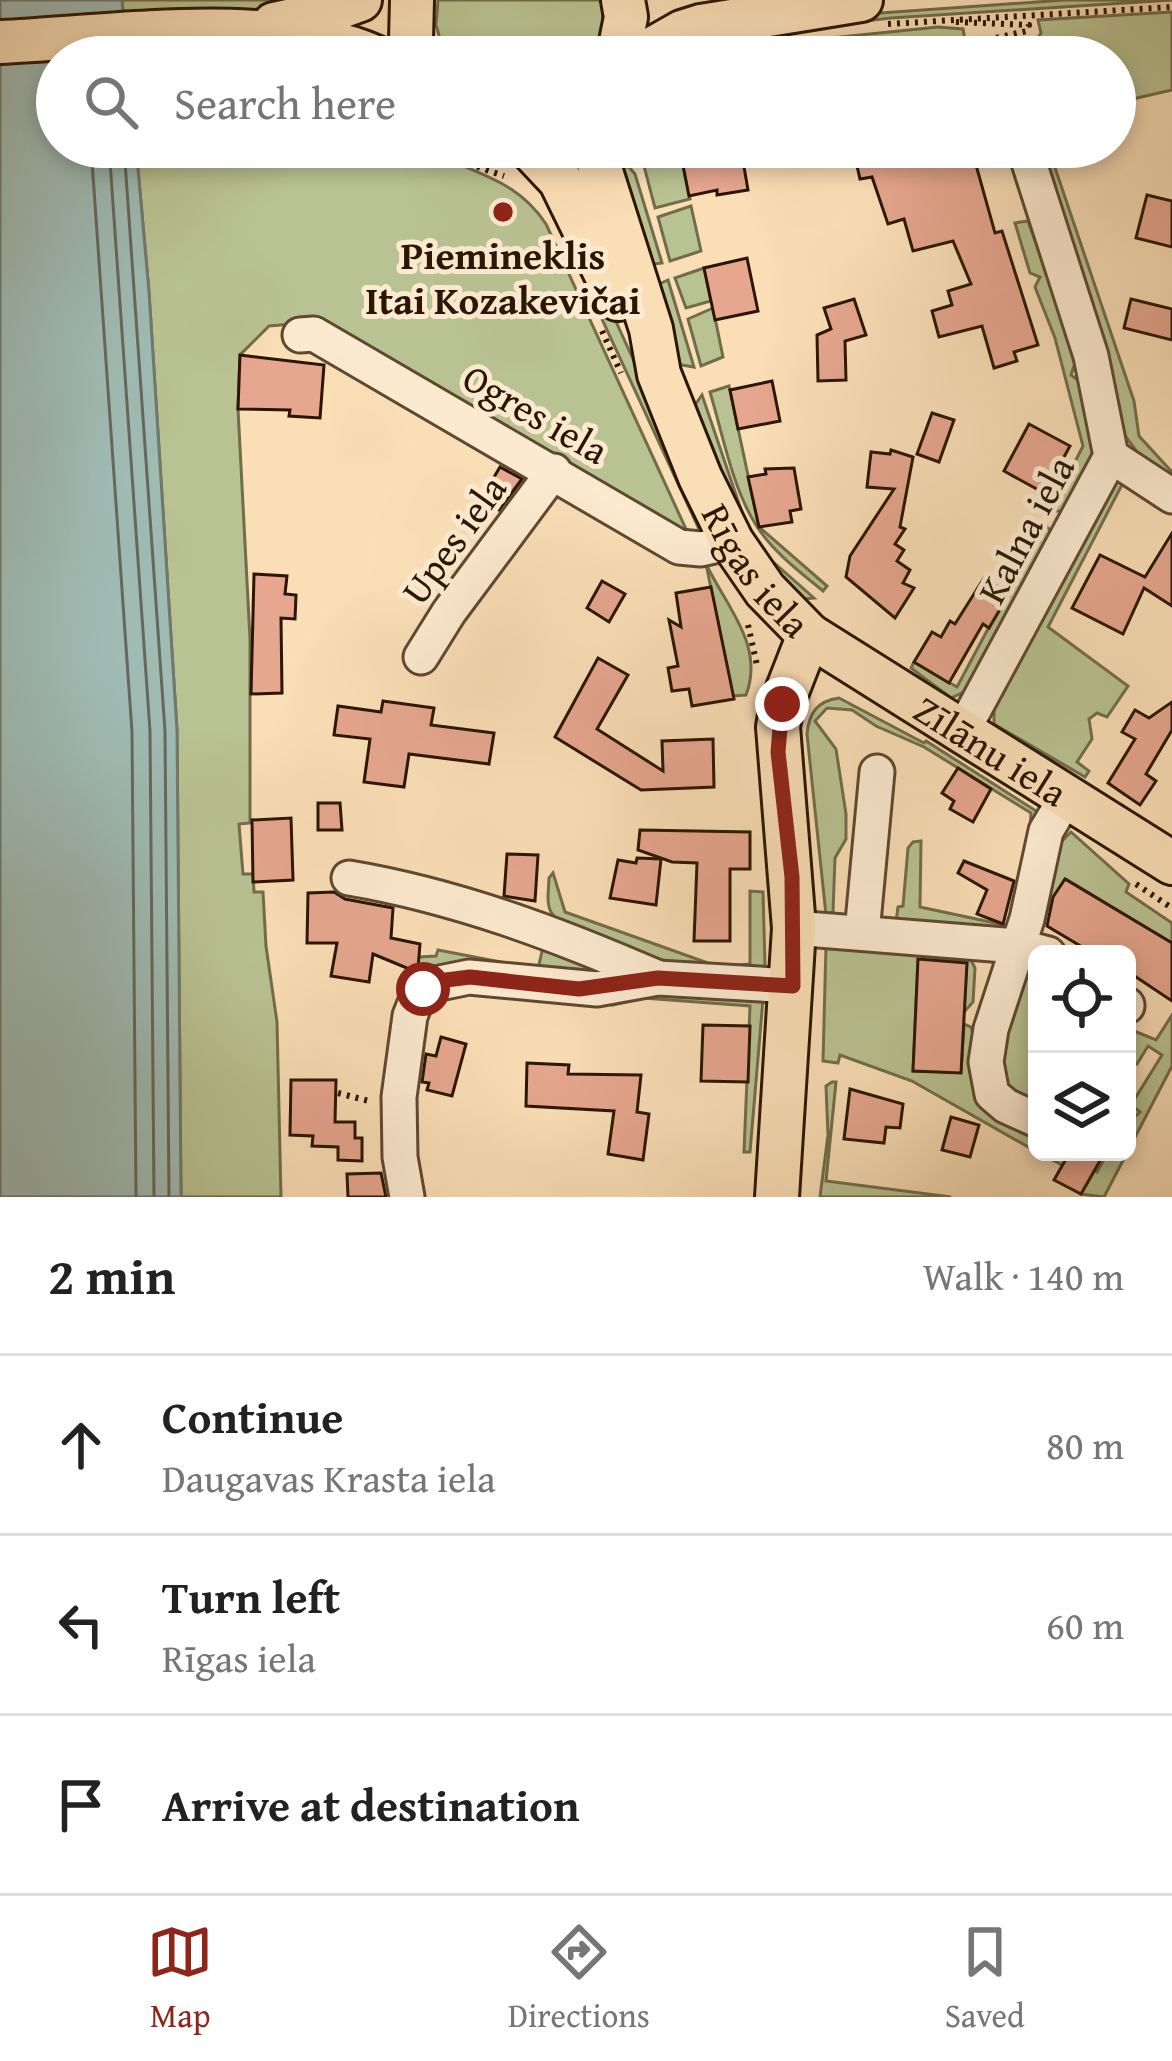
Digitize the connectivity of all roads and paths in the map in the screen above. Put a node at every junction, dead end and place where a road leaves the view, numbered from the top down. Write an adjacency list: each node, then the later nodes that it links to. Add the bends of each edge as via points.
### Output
1 (360, 0): 7 (main road)
2 (412, 0): 10 (main road)
3 (623, 0): 11 (main road)
4 (1172, 7): 6 (path)
5 (871, 13): 6 (path); 12 (main road, via 700,26)
6 (946, 20): 13 (path, via 1029,25)
7 (262, 29): 8 (main road); 9 (main road)
8 (121, 36)
9 (300, 36)
10 (411, 36)
11 (622, 36)
12 (675, 36)
13 (1002, 36)
14 (36, 40): 15 (main road)
15 (0, 42)
16 (549, 168): 20 (main road, Rīgas iela)
17 (600, 168): 20 (main road, Rīgas iela)
18 (1031, 168): 21 (street, Kalna iela, via 1091,356)
19 (300, 335): 22 (street, Ogres iela, via 314,334)
20 (659, 374): 24 (main road, Rīgas iela)
21 (1111, 456): 23 (street); 27 (street, Kalna iela)
22 (554, 471): 24 (street, Ogres iela, via 679,547); 26 (street, Upes iela)
23 (1172, 496)
24 (732, 542): 25 (main road, Rīgas iela)
25 (809, 635): 27 (main road, Zīlānu iela); 32 (main road, Rīgas iela, via 778,727)
26 (421, 657)
27 (962, 732): 29 (main road, Zīlānu iela)
28 (877, 772): 33 (street)
29 (1067, 796): 30 (main road, Zīlānu iela); 34 (street, via 1046,831)
30 (1172, 863)
31 (350, 878): 37 (street, via 540,929)
32 (794, 928): 33 (street); 38 (main road, Rīgas iela)
33 (862, 933): 35 (street)
34 (1034, 945)
35 (1028, 950)
36 (1028, 959): 39 (street, via 991,1029 986,1062 992,1094)
37 (658, 978): 38 (street); 40 (street, via 579,989 470,977 423,989 410,1016 399,1096)
38 (793, 986): 41 (main road, Rīgas iela)
39 (1028, 1116)
40 (407, 1197)
41 (778, 1197)

